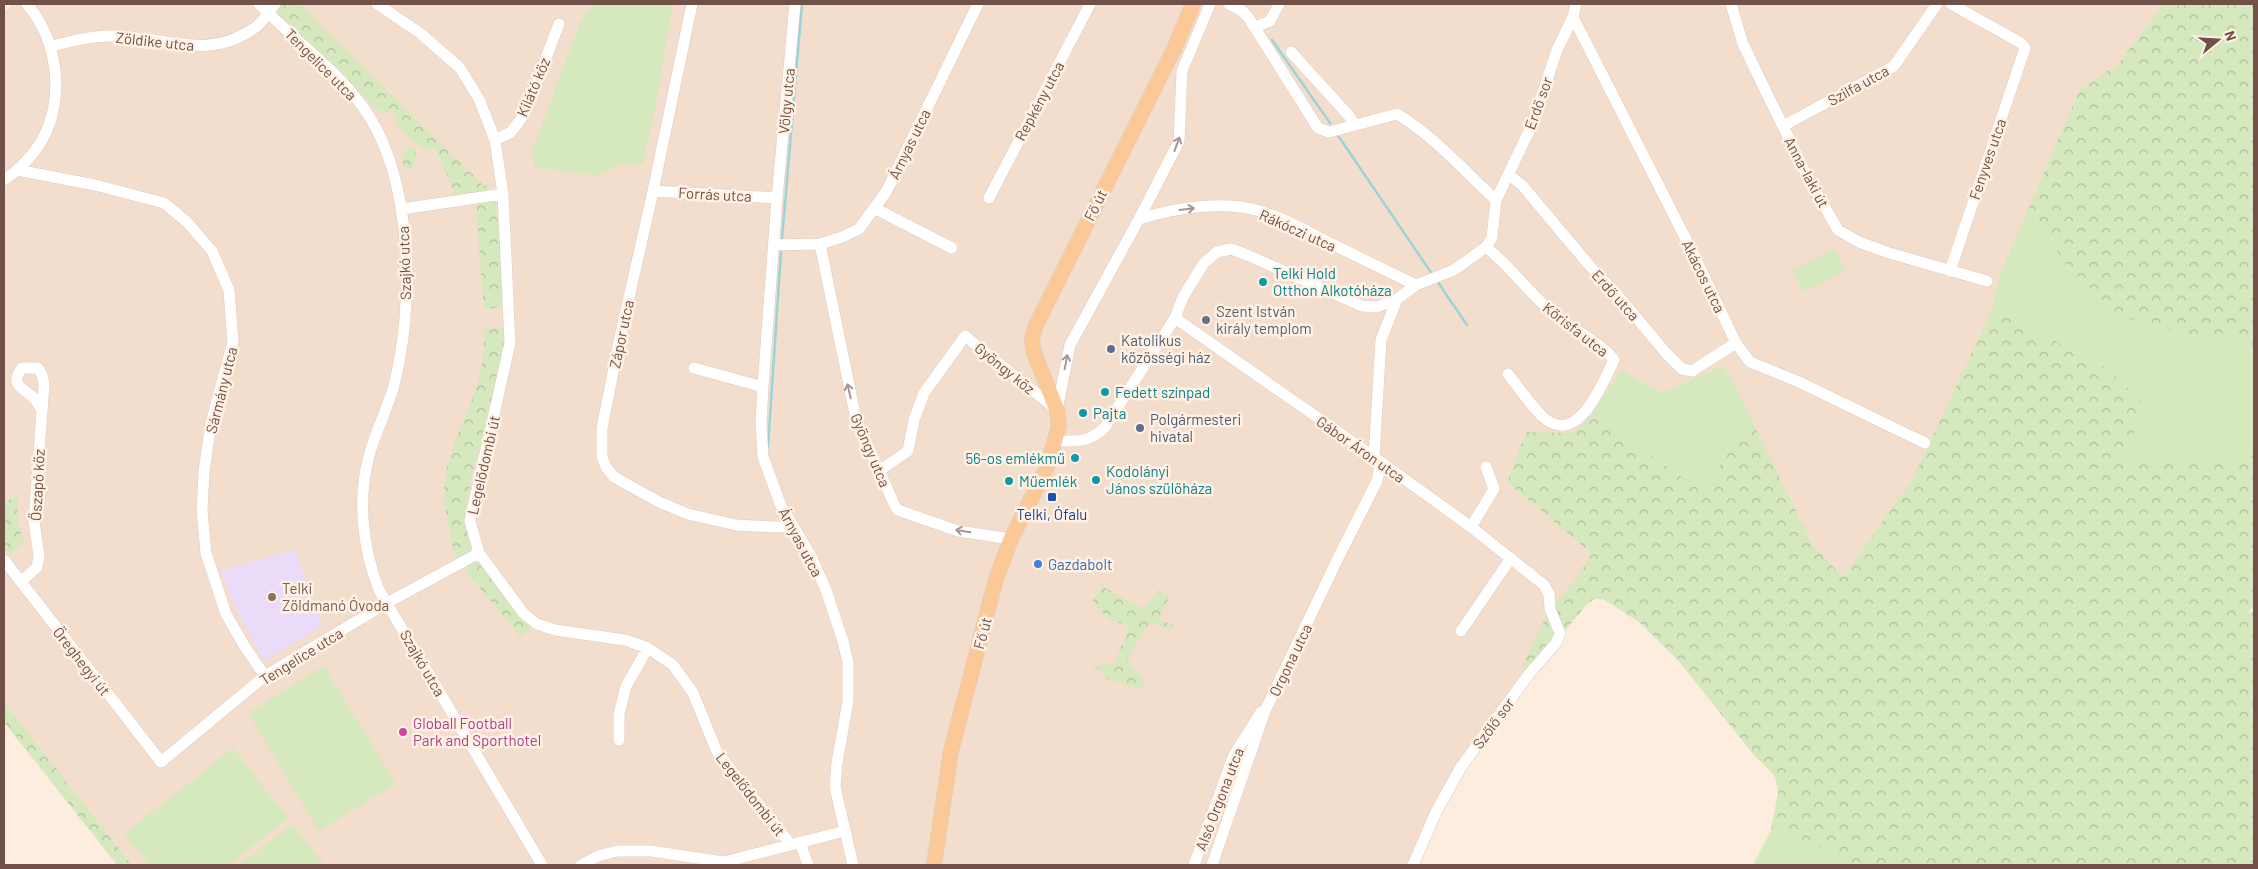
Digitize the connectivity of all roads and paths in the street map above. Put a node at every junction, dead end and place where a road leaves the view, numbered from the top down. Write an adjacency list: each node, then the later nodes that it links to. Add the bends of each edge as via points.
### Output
1 (27, 4): 20 (street)
2 (259, 4): 16 (street)
3 (377, 4): 24 (street, Legelődombi út, via 420,32 460,68 479,99)
4 (692, 4): 28 (street, Zápor utca)
5 (795, 4): 30 (street, Völgy utca)
6 (978, 4): 33 (street, Árnyas utca, via 886,192)
7 (1090, 4): 31 (street, Repkény utca)
8 (1193, 4): 50 (main road, Fő út, via 1175,47 1035,327 1034,353)
9 (1210, 4): 35 (street, Fő út, one-way to 9, via 1179,141 1182,71)
10 (1229, 4): 19 (street, via 1241,10)
11 (1279, 4): 19 (street, via 1270,20)
12 (1576, 4): 17 (street, Erdő sor)
13 (1731, 4): 23 (street, Anna-laki út, via 1743,44)
14 (1937, 4): 23 (street, Szilfa utca, via 1894,66)
15 (1951, 4): 40 (street, Fenyves utca, via 2025,48)
16 (271, 8): 20 (street, Zöldike utca, via 256,27 223,44 189,47 115,36); 34 (street, Tengelice utca, via 363,107 376,128 389,162)
17 (1573, 17): 26 (street, Erdő sor, via 1557,50 1531,127); 45 (street, Akácos utca)
18 (560, 24): 24 (street, Kilátó köz, via 524,115 511,132)
19 (1255, 27): 22 (street, via 1318,128 1329,132)
20 (52, 46): 25 (street, via 56,81 50,120 39,145)
21 (1291, 52): 22 (street)
22 (1354, 124): 32 (street, via 1397,114 1408,120)
23 (1783, 126): 40 (street, Anna-laki út, via 1838,230 1859,242)
24 (495, 140): 29 (street, Legelődombi út)
25 (17, 170): 27 (street); 67 (street, Sármány utca, via 164,203 187,222 212,250 229,290 233,342 212,423 204,472 202,510 206,553 226,614)
26 (1510, 175): 32 (street, Erdő sor); 45 (street, Erdő utca, via 1682,369 1692,371)
27 (4, 180)
28 (653, 191): 30 (street, Forrás utca); 56 (street, Zápor utca, via 602,428 602,457 606,467 614,477 634,490 688,514 736,525)
29 (503, 194): 34 (street); 59 (street, Legelődombi út, via 510,343 470,521)
30 (776, 198): 37 (street, Árnyas utca)
31 (989, 198)
32 (1496, 200): 38 (street, via 1492,238)
33 (874, 208): 36 (street, Árnyas utca, via 858,228); 39 (street)
34 (402, 209): 64 (street, Szajkó utca, via 407,292 404,341 392,390 369,457 363,514 369,563 379,590)
35 (1139, 219): 42 (street, Rákóczi utca, one-way to 42, via 1187,208 1220,206 1251,209 1303,230); 50 (street, Fő út, one-way to 35, via 1070,345)
36 (820, 244): 37 (street, Árnyas utca); 55 (street, Gyöngy utca, one-way to 36, via 856,419)
37 (774, 245): 48 (street, Árnyas utca)
38 (1486, 247): 42 (street, via 1454,270); 47 (street, Kőrisfa utca, via 1505,262 1553,313 1607,350 1614,360 1582,418 1570,424 1555,424 1543,417)
39 (952, 248)
40 (1950, 271): 41 (street, Anna-laki út)
41 (1987, 281)
42 (1416, 285): 43 (street)
43 (1397, 300): 44 (street, via 1377,307 1362,306 1231,249 1217,252 1204,263 1190,283); 53 (street, Orgona utca, via 1381,340)
44 (1175, 318): 51 (street, via 1105,428 1086,441); 53 (street, Gábor Áron utca)
45 (1736, 343): 52 (street, Akácos utca, via 1750,362)
46 (694, 368): 48 (street)
47 (1508, 374)
48 (763, 387): 56 (street, Árnyas utca, via 763,457)
49 (41, 409): 62 (street, Őszapó köz, via 34,521 39,556 37,567)
50 (1057, 410): 51 (main road, Fő út, via 1059,426); 55 (street, Gyöngy köz, via 965,336 924,393 908,451)
51 (1055, 441): 58 (main road, Fő út, via 1047,467)
52 (1925, 443)
53 (1378, 460): 57 (street, Gábor Áron utca); 68 (street, Orgona utca, via 1378,481)
54 (1486, 467): 57 (street, via 1494,489)
55 (879, 471): 58 (street, Gyöngy utca, one-way to 55, via 958,531 898,510)
56 (792, 526): 71 (street, Árnyas utca, via 811,556 826,590 848,663 848,702 836,763 835,787)
57 (1471, 527): 60 (street, Gábor Áron utca)
58 (1011, 539): 77 (main road, Fő út, via 996,579 960,715)
59 (479, 553): 64 (street, Tengelice utca); 66 (street, Legelődombi út, via 524,614 537,624 555,630 625,640)
60 (1510, 558): 63 (street, Gábor Áron utca); 65 (street)
61 (4, 560): 62 (street, Öreghegyi út)
62 (21, 582): 70 (street, Öreghegyi út)
63 (1544, 585): 80 (street, Szőlő sor, via 1560,633 1556,643 1529,674 1461,767 1436,812)
64 (388, 603): 67 (street, Tengelice utca); 73 (street, Szajkó utca)
65 (1461, 631)
66 (648, 648): 69 (street, via 626,686 618,714); 72 (street, Legelődombi út, via 673,665 694,693 717,752)
67 (265, 676): 70 (street, Tengelice utca)
68 (1266, 711): 78 (street, Alsó Orgona utca, via 1261,712 1233,756); 79 (street, Orgona utca)
69 (619, 740)
70 (160, 762)
71 (845, 831): 72 (street); 76 (street, Árnyas utca)
72 (795, 843): 74 (street, via 724,862 651,851 617,851); 75 (street, Legelődombi út)
73 (542, 865)
74 (581, 865)
75 (808, 865)
76 (853, 865)
77 (934, 865)
78 (1194, 865)
79 (1212, 865)
80 (1413, 865)

